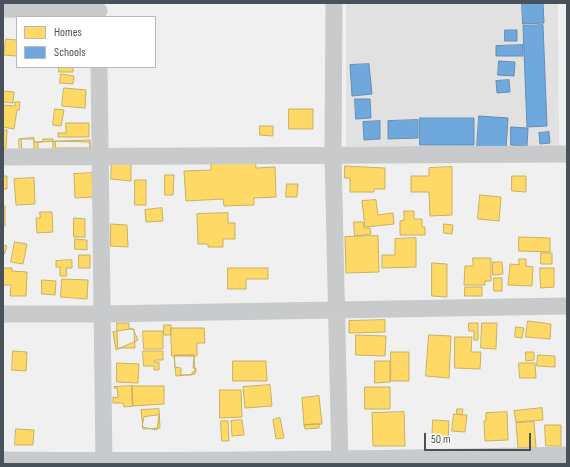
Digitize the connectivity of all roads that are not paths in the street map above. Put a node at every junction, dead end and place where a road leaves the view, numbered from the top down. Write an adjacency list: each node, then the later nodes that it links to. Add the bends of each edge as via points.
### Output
1 (334, 3): 6 (street)
2 (3, 9): 3 (street)
3 (99, 10)
4 (99, 68): 8 (street)
5 (567, 154): 6 (street)
6 (333, 155): 8 (street); 10 (street)
7 (3, 157): 8 (street)
8 (100, 157): 12 (street)
9 (567, 306): 10 (street)
10 (337, 311): 12 (street); 16 (street)
11 (3, 314): 12 (street)
12 (102, 314): 15 (street)
13 (567, 455): 16 (street)
14 (3, 460): 15 (street)
15 (104, 462): 16 (street)
16 (340, 462)

